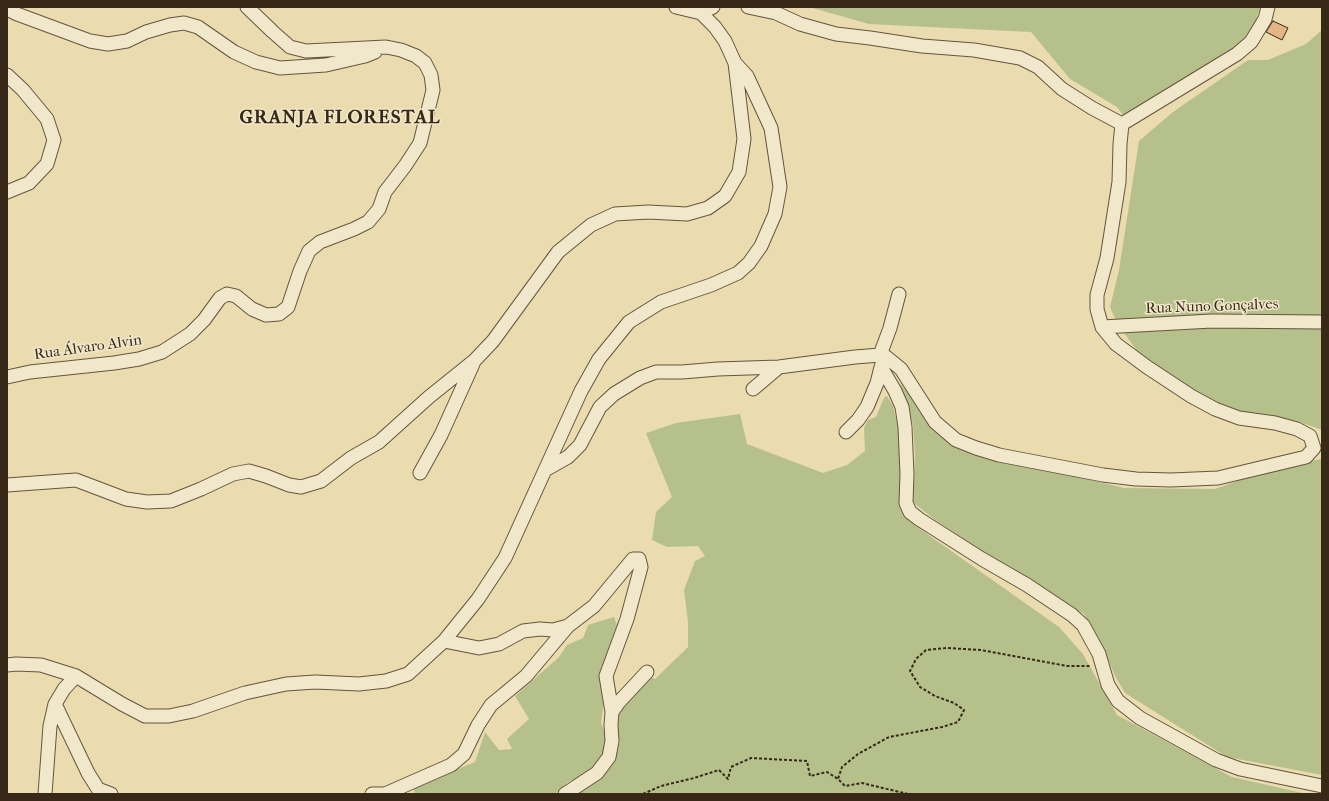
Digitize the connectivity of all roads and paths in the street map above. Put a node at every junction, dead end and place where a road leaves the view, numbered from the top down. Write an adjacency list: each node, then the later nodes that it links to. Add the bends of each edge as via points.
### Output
1 (248, 7): 8 (street, Rua Álvaro Alvin, via 290,47 306,52)
2 (676, 7): 7 (street)
3 (713, 7): 7 (street)
4 (748, 7): 11 (street, via 776,13 800,24 836,34 1020,58 1038,67 1062,89)
5 (1268, 7): 11 (street, via 1251,42 1237,54)
6 (7, 9): 8 (street, via 90,41 108,44 127,41 146,32 184,23 198,27 234,52 256,62 280,68 326,65 365,56)
7 (700, 14): 9 (street, via 715,27)
8 (386, 47): 19 (street, Rua Álvaro Alvin, via 416,56 425,63 431,75 433,90 420,143 385,192 379,209 368,222 320,242 309,251 288,307 279,314 266,315 252,309 236,296 228,294 220,298 190,334 162,352 139,359)
9 (735, 63): 17 (street, via 744,139 739,172 725,196 708,208 687,214 614,214 591,225 558,252 493,341); 22 (street, via 747,76 771,128 780,187 775,214 760,246 749,263 738,273 661,302 629,322 599,359 581,391)
10 (7, 75): 12 (street, via 47,119 54,140 48,164 29,183)
11 (1122, 124): 15 (street, via 1119,182 1107,258 1097,295 1097,309)
12 (7, 192)
13 (899, 294): 16 (street)
14 (1322, 322): 15 (street, Rua Nuno Gonçalves, via 1212,321)
15 (1102, 327): 16 (street, via 1116,344 1190,396 1239,418 1275,423 1297,430 1310,436 1314,448 1306,457 1218,478 1171,480 1103,475 999,455 956,440 935,422 901,370)
16 (882, 359): 18 (street); 21 (street, via 877,383 867,407); 27 (street, via 902,407 906,427 906,503 910,512 1072,615 1083,625)
17 (475, 360): 23 (street, via 441,435); 24 (street, via 379,442 351,458 321,481 301,487 249,471 233,474 171,501 147,502 126,499 76,480)
18 (778, 367): 20 (street); 22 (street, via 656,372 640,378 614,394 600,407 580,445 568,457)
19 (7, 377)
20 (753, 389)
21 (846, 432)
22 (545, 470): 26 (street, via 505,558 478,599)
23 (420, 473)
24 (7, 485)
25 (568, 626): 26 (street, via 553,630 523,631 499,644 479,648); 32 (street, via 594,606 633,559 639,559 641,567 627,619 606,676); 38 (street, via 526,676 491,705 464,754 451,765)
26 (444, 640): 30 (street, via 408,674 386,681 359,684 286,684 245,693 193,711 169,716 145,716)
27 (1099, 654): 33 (path, via 1093,666 1067,666 981,650 926,650 916,659 910,671 920,687 964,710 958,722 889,738 858,754 842,767); 34 (street, via 1108,685 1118,701 1140,718 1216,760 1240,769)
28 (7, 665): 30 (street, via 41,665)
29 (647, 672): 32 (street)
30 (76, 676): 31 (street)
31 (55, 704): 35 (street, via 50,726); 36 (street, via 88,773 98,789)
32 (612, 712): 39 (street, via 612,741 608,756 597,773)
33 (838, 779): 40 (path, via 827,772 810,776 807,761 751,758 732,767 728,778 719,770 661,786); 41 (path, via 845,786 862,783)
34 (1322, 786)
35 (44, 794)
36 (111, 794)
37 (372, 794): 38 (street)
38 (385, 794)
39 (565, 794)
40 (643, 794)
41 (908, 794)

